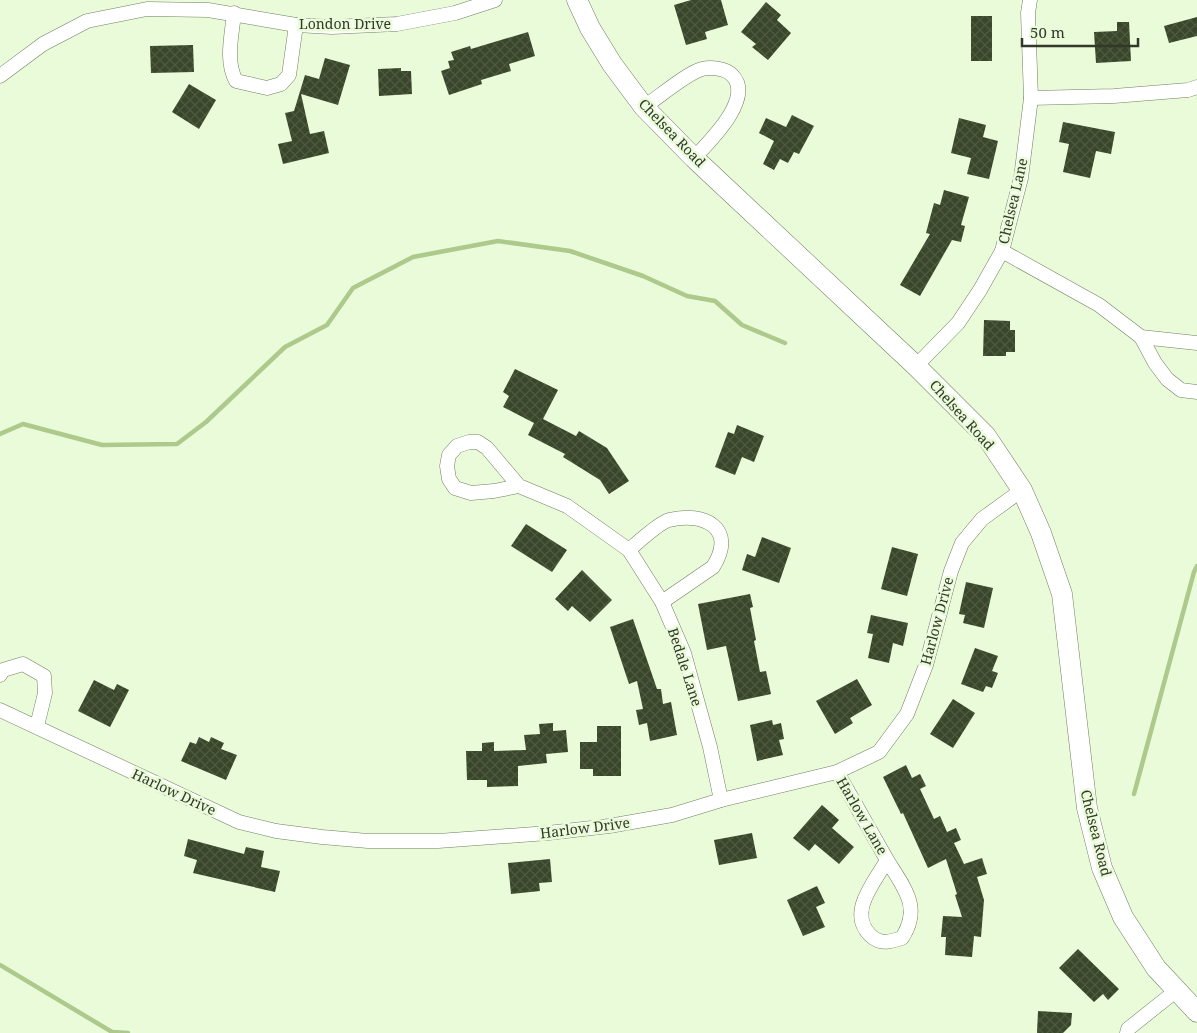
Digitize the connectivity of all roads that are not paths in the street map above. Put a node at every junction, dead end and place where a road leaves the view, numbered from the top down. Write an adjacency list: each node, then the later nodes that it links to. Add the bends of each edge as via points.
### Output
1 (495, 0): 5 (street, London Drive, via 455,13 398,24)
2 (577, 0): 9 (street, Chelsea Road, via 612,64)
3 (1030, 0): 8 (street, Chelsea Lane)
4 (234, 13): 5 (street, London Drive); 5 (street, via 231,72 236,81 268,88 281,84 289,75); 6 (street, London Drive, via 147,9 88,21 43,44)
5 (296, 25)
6 (0, 76)
7 (1197, 87): 8 (street, via 1114,96)
8 (1030, 98): 11 (street, Chelsea Lane, via 1021,178)
9 (644, 107): 10 (street, Chelsea Road); 10 (street, via 701,70 716,68 731,74 737,84 738,97 726,122)
10 (694, 158): 14 (street, Chelsea Road)
11 (1002, 251): 12 (street, via 1099,305); 14 (street, Chelsea Lane, via 958,323)
12 (1141, 338): 13 (street); 15 (street, via 1167,380 1182,390)
13 (1197, 343)
14 (916, 366): 17 (street, Chelsea Road, via 986,436)
15 (1197, 392)
16 (520, 486): 16 (street, Bedale Lane, via 478,442 457,446 449,455 449,480 455,488 471,493); 18 (street, Bedale Lane, via 567,506)
17 (1022, 490): 23 (street, Harlow Drive, via 982,519 962,544 951,571 926,666 908,714 879,752); 26 (street, Chelsea Road, via 1062,594 1087,808 1102,868 1123,917 1156,968)
18 (629, 550): 19 (street, Bedale Lane); 19 (street, via 667,520 694,518 717,528 721,548 714,567)
19 (662, 602): 24 (street, Bedale Lane, via 684,653)
20 (0, 676): 22 (street, via 3,670 23,664 44,676 45,693)
21 (0, 710): 22 (street, Harlow Drive)
22 (37, 726): 24 (street, Harlow Drive, via 239,822 322,838 438,841 548,833 672,815)
23 (837, 772): 24 (street, Harlow Drive); 25 (street, Harlow Lane)
24 (721, 800)
25 (887, 860): 25 (street, Harlow Lane, via 862,903 860,917 864,930 885,943 902,938 909,927 912,908 908,894)
26 (1177, 990): 27 (street, Chelsea Road); 28 (street)
27 (1197, 1012)
28 (1127, 1033)

